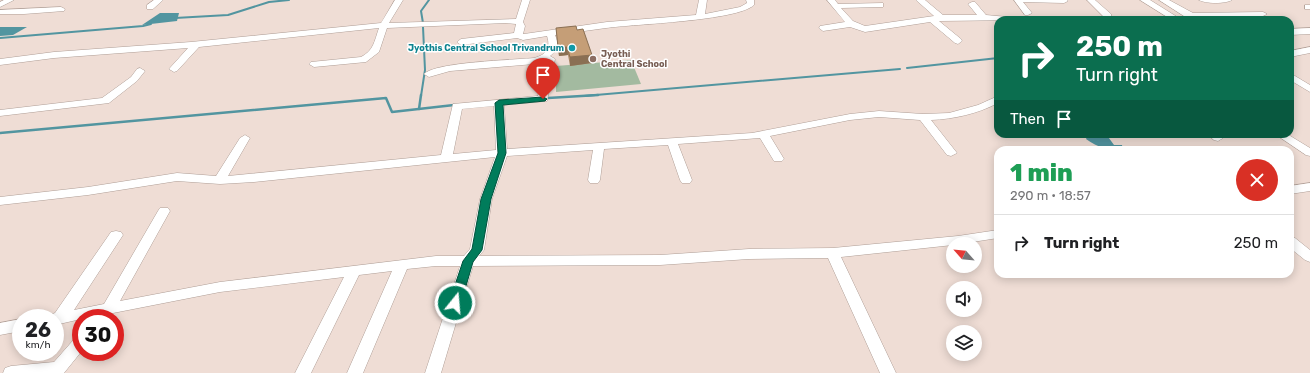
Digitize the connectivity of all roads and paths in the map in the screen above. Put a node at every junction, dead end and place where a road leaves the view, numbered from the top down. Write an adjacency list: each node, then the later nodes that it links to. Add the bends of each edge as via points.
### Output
1 (10, 0): 18 (street)
2 (159, 0): 20 (street)
3 (398, 0): 35 (street)
4 (526, 0): 33 (street)
5 (703, 0): 29 (street)
6 (750, 0): 29 (street, via 751,3 742,9)
7 (920, 0): 32 (street)
8 (1018, 0): 23 (street)
9 (1026, 0): 15 (street)
10 (1091, 0): 25 (street)
11 (1144, 0): 26 (street)
12 (1163, 0): 27 (street)
13 (1203, 0): 14 (street)
14 (1228, 0)
15 (1064, 1)
16 (833, 3): 19 (street); 34 (street)
17 (972, 4): 30 (street)
18 (0, 5)
19 (880, 5)
20 (150, 7)
21 (61, 9): 22 (street)
22 (0, 12)
23 (1028, 13)
24 (1263, 14): 28 (street)
25 (1108, 16)
26 (1171, 16)
27 (1191, 16)
28 (1228, 16)
29 (700, 17): 39 (street)
30 (983, 17): 31 (street); 32 (street)
31 (994, 18)
32 (937, 19): 34 (street, via 865,28 857,28); 41 (street)
33 (519, 22): 35 (street); 40 (street, via 521,26)
34 (851, 24): 36 (street)
35 (384, 25): 43 (street); 48 (street, via 375,52 363,60)
36 (823, 28)
37 (1310, 31): 38 (street)
38 (1294, 32)
39 (550, 34): 40 (street, via 523,37); 51 (street, via 553,49 542,59 450,68)
40 (518, 35): 42 (street)
41 (958, 41)
42 (461, 42)
43 (196, 45): 47 (street, via 54,55); 49 (street)
44 (1310, 50): 45 (street)
45 (1294, 53)
46 (550, 59): 55 (street, via 543,99)
47 (0, 62)
48 (314, 64)
49 (174, 69)
50 (140, 72): 56 (street, via 105,101)
51 (430, 74)
52 (1294, 79): 53 (street)
53 (1310, 89)
54 (994, 101): 57 (street, via 957,115)
55 (499, 103): 65 (street); 67 (street, via 457,106)
56 (0, 113)
57 (923, 117): 58 (street, via 896,114 850,117); 66 (street)
58 (763, 134): 61 (street); 68 (street)
59 (245, 138): 69 (street)
60 (1287, 138): 64 (street)
61 (672, 142): 62 (street); 71 (street)
62 (599, 147): 65 (street); 70 (street)
63 (1294, 151): 64 (street)
64 (1308, 151)
65 (502, 153): 67 (street); 81 (street, via 486,199 477,250)
66 (951, 154)
67 (446, 159): 69 (street)
68 (778, 159)
69 (220, 180): 74 (street, via 177,177)
70 (594, 180)
71 (686, 180)
72 (1310, 187): 73 (street)
73 (1294, 189)
74 (0, 201)
75 (164, 211): 85 (street)
76 (994, 234): 79 (street)
77 (116, 235): 84 (street)
78 (1294, 245): 80 (street)
79 (833, 253): 81 (street, via 749,254 660,260); 95 (street)
80 (1310, 257)
81 (468, 261): 82 (street); 94 (street)
82 (402, 265): 83 (street); 93 (street)
83 (354, 271): 86 (street, via 220,287); 92 (street)
84 (63, 309)
85 (107, 309)
86 (123, 309)
87 (12, 327): 88 (street)
88 (0, 329)
89 (72, 351): 90 (street)
90 (56, 370): 91 (street)
91 (11, 373)
92 (303, 373)
93 (355, 373)
94 (433, 373)
95 (888, 373)

